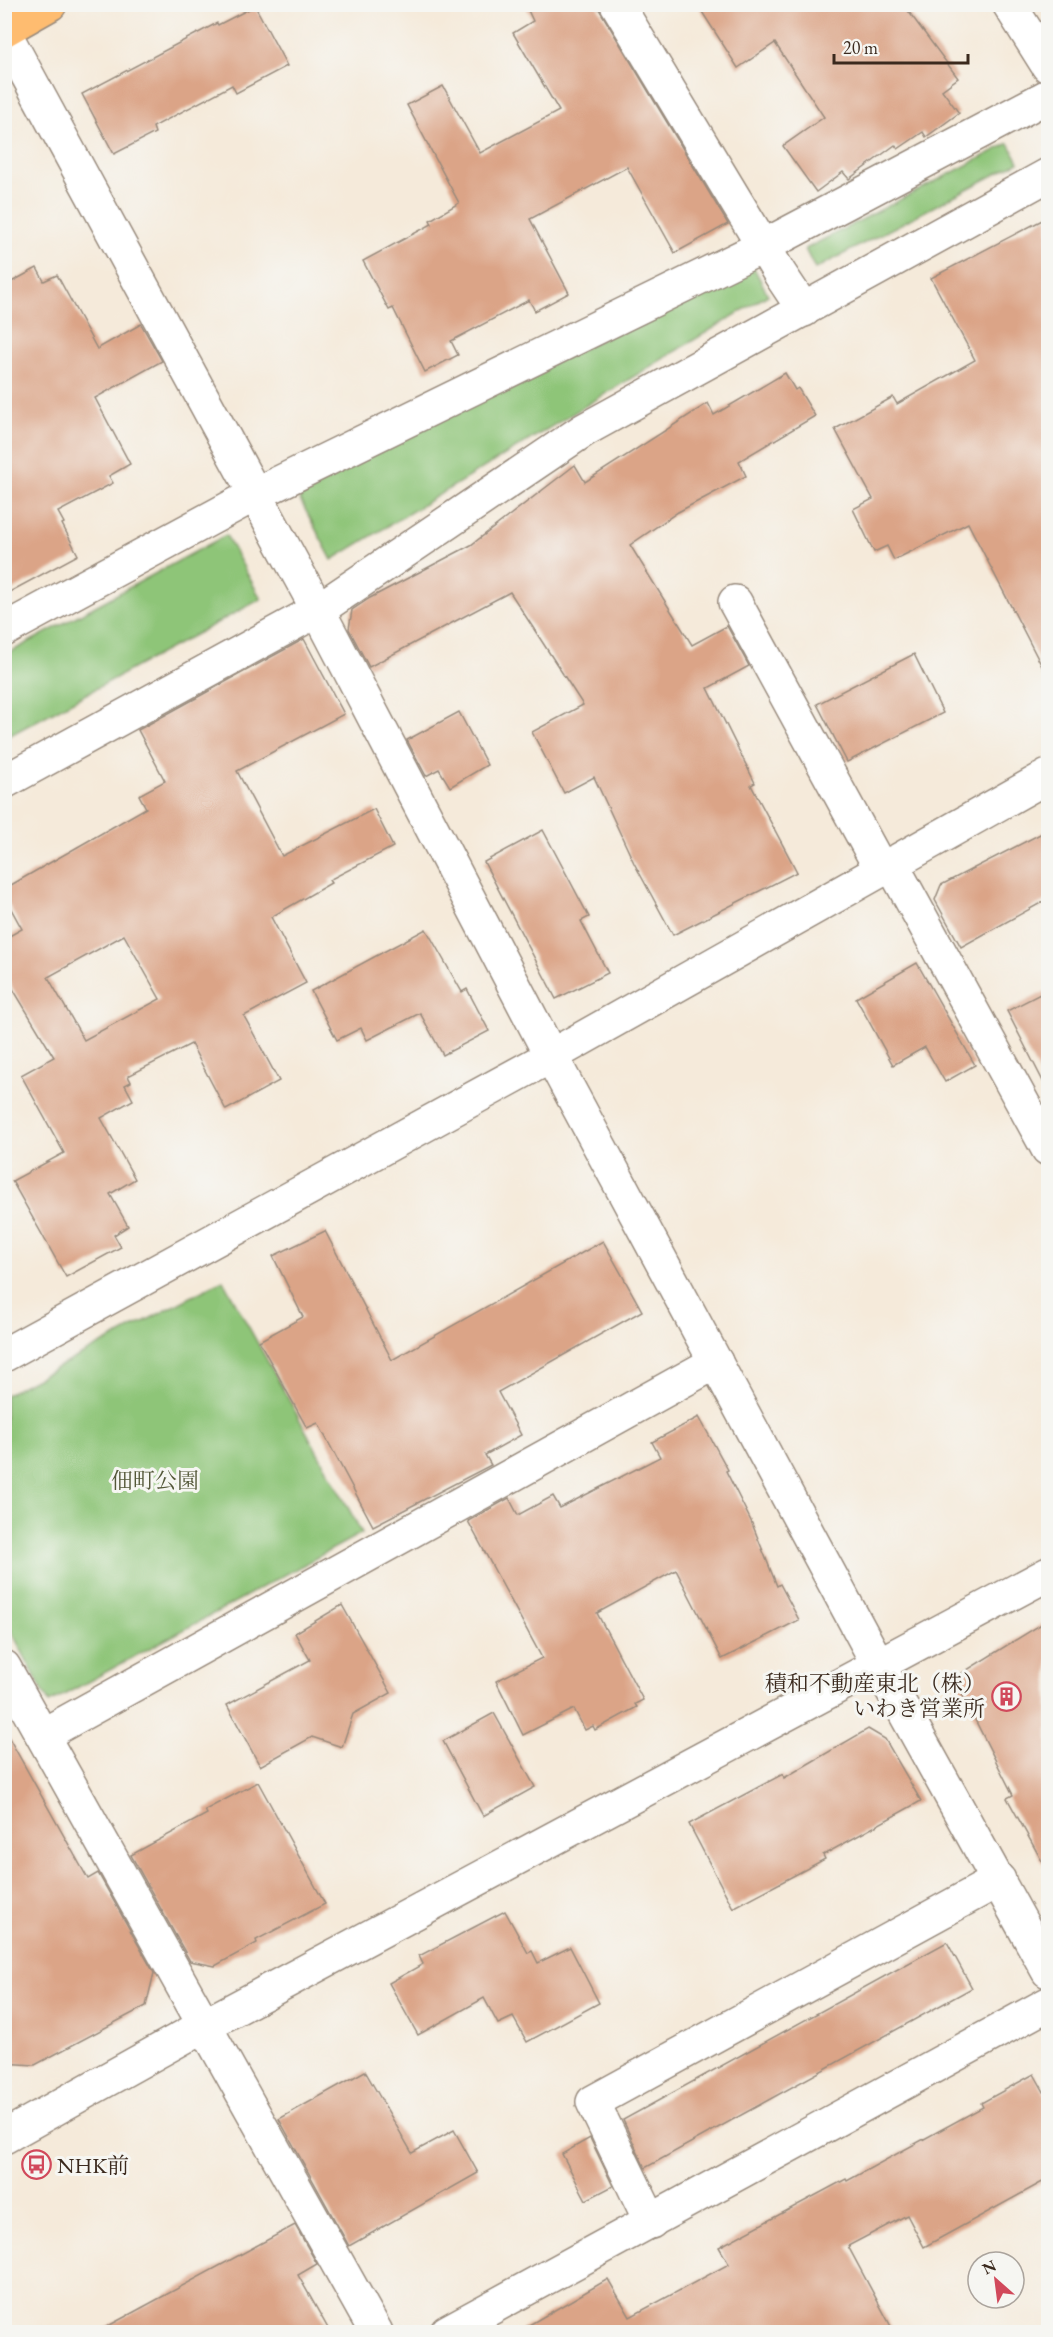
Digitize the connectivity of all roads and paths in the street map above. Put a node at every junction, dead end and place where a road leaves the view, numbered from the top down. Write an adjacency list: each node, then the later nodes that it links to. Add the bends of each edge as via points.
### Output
1 (50, 4): 4 (highway)
2 (617, 4): 8 (street)
3 (1009, 4): 5 (street)
4 (4, 31): 10 (street)
5 (1048, 66)
6 (1048, 96): 8 (street)
7 (1048, 175): 9 (street)
8 (764, 246): 9 (street); 10 (street)
9 (804, 310): 12 (street, via 584,430)
10 (254, 495): 12 (street); 13 (street)
11 (735, 602): 16 (street)
12 (318, 610): 15 (street); 17 (street)
13 (4, 630)
14 (1048, 776): 16 (street)
15 (4, 782)
16 (886, 866): 17 (street); 18 (street)
17 (551, 1056): 19 (street); 20 (street)
18 (1048, 1149)
19 (4, 1355)
20 (716, 1362): 22 (street); 24 (street)
21 (1048, 1574): 22 (street)
22 (879, 1666): 25 (street); 28 (street)
23 (4, 1667): 24 (street)
24 (43, 1735): 28 (street)
25 (999, 1881): 26 (street); 30 (street, via 592,2102)
26 (1048, 1971)
27 (1048, 2004): 30 (street)
28 (205, 2025): 29 (street); 31 (street)
29 (4, 2137)
30 (651, 2222): 32 (street)
31 (376, 2332)
32 (447, 2332)

